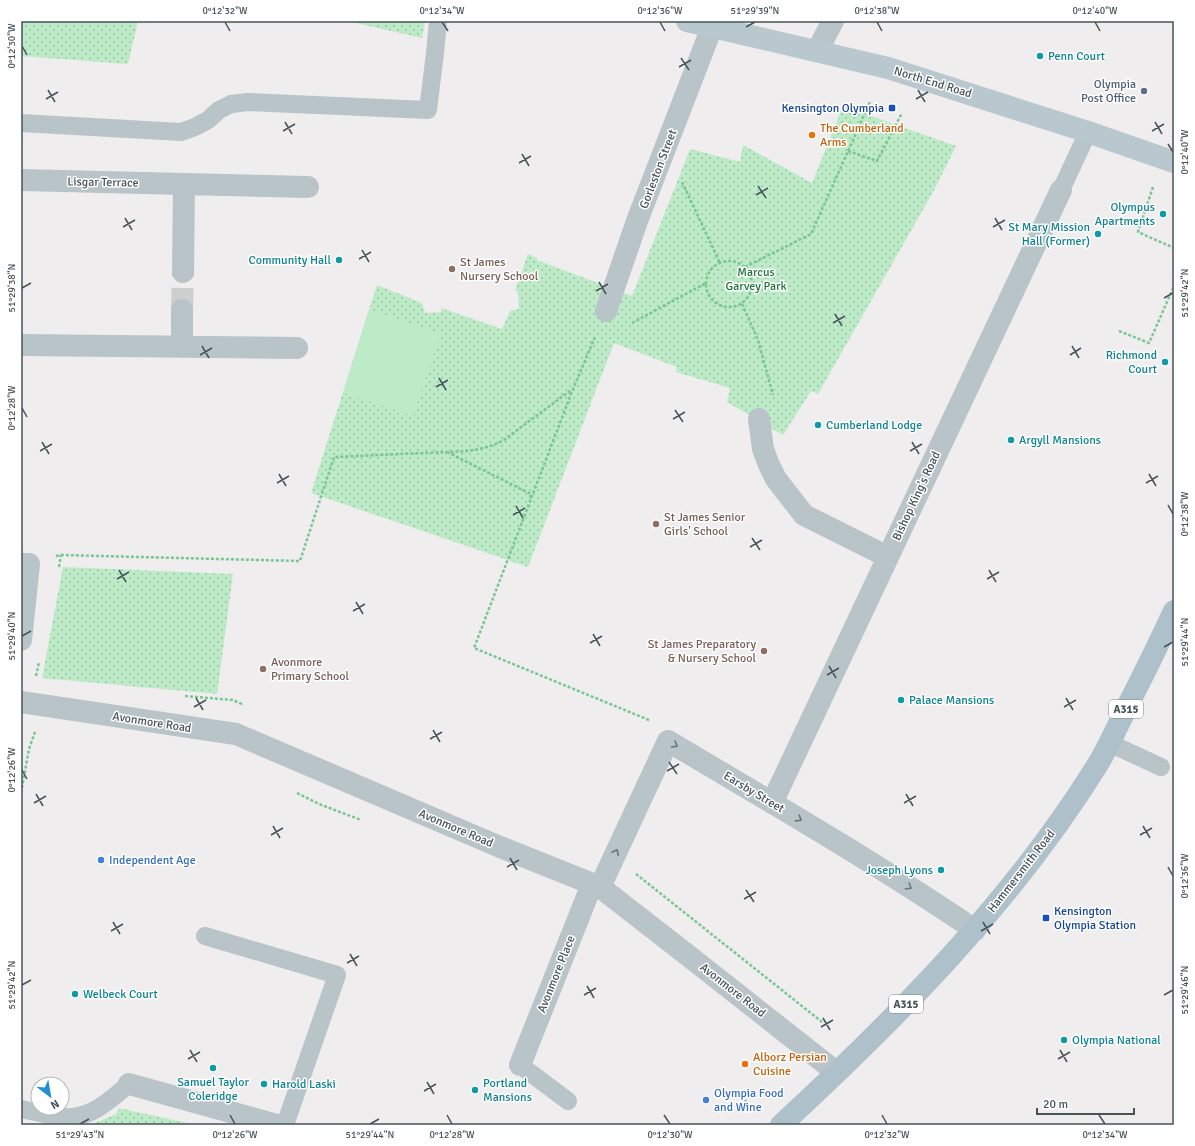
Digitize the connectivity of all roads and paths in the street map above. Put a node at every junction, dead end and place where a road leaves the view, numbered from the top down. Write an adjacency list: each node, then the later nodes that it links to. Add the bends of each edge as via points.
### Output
1 (438, 21): 8 (lane, via 428,110 248,102 231,104 208,120 181,132)
2 (687, 21): 4 (main road, North End Road)
3 (833, 21): 5 (street)
4 (712, 27): 5 (main road, North End Road); 10 (street, Gorleston Street)
5 (817, 51): 9 (main road, North End Road, via 888,68)
6 (870, 102): 11 (path)
7 (902, 112): 11 (path, via 877,161)
8 (21, 123)
9 (1088, 132): 12 (main road, North End Road); 17 (lane)
10 (666, 147): 19 (path); 26 (street, Gorleston Street)
11 (848, 151): 20 (path, via 811,234)
12 (1174, 162)
13 (21, 180): 14 (street, Lisgar Terrace)
14 (184, 184): 15 (street, Lisgar Terrace); 21 (street)
15 (308, 187)
16 (1153, 187): 18 (path, via 1138,232)
17 (1061, 190): 35 (street, Bishop King's Road)
18 (1174, 248)
19 (720, 263): 20 (path, via 734,261); 22 (path, via 710,270)
20 (745, 267): 24 (path, via 750,273 752,288 750,295)
21 (183, 272)
22 (706, 283): 24 (path, via 710,298 716,304 724,307); 26 (path, via 630,324)
23 (1174, 286): 27 (path, via 1149,343)
24 (742, 304): 32 (path, via 758,340 776,409)
25 (182, 310): 29 (street)
26 (606, 311): 31 (path)
27 (1119, 331)
28 (21, 345): 29 (street)
29 (182, 347): 30 (street)
30 (297, 348)
31 (572, 389): 33 (path, via 495,445 468,452); 34 (path)
32 (759, 418): 35 (street, via 768,465 804,515)
33 (446, 452): 34 (path, via 531,494); 36 (path, via 334,457 300,561 61,555)
34 (530, 499): 41 (path, via 474,648 648,719)
35 (888, 557): 46 (street, Bishop King's Road)
36 (25, 564): 38 (street)
37 (1174, 611): 42 (main road, Hammersmith Road / A315)
38 (21, 640)
39 (21, 702): 48 (street, Avonmore Road, via 236,734)
40 (41, 731): 45 (path, via 34,733)
41 (668, 741): 46 (street, Earsby Street, one-way to 46); 48 (street, one-way to 41)
42 (1109, 743): 43 (lane); 49 (main road, Hammersmith Road / A315, via 1098,764 1049,837)
43 (1161, 767)
44 (291, 790): 47 (path)
45 (21, 794)
46 (772, 803): 49 (street, Earsby Street, one-way to 49)
47 (363, 821)
48 (596, 886): 51 (street, Avonmore Place); 52 (street, Avonmore Road)
49 (975, 930): 52 (main road, Hammersmith Road / A315, via 916,994)
50 (205, 936): 59 (lane, via 337,975)
51 (520, 1065): 55 (lane)
52 (836, 1072): 60 (main road, Hammersmith Road / A315)
53 (129, 1084): 57 (lane, via 104,1105 80,1116 65,1117); 58 (street)
54 (745, 1100): 56 (path)
55 (568, 1101)
56 (748, 1105)
57 (21, 1109)
58 (277, 1125)
59 (285, 1125)
60 (780, 1125)

